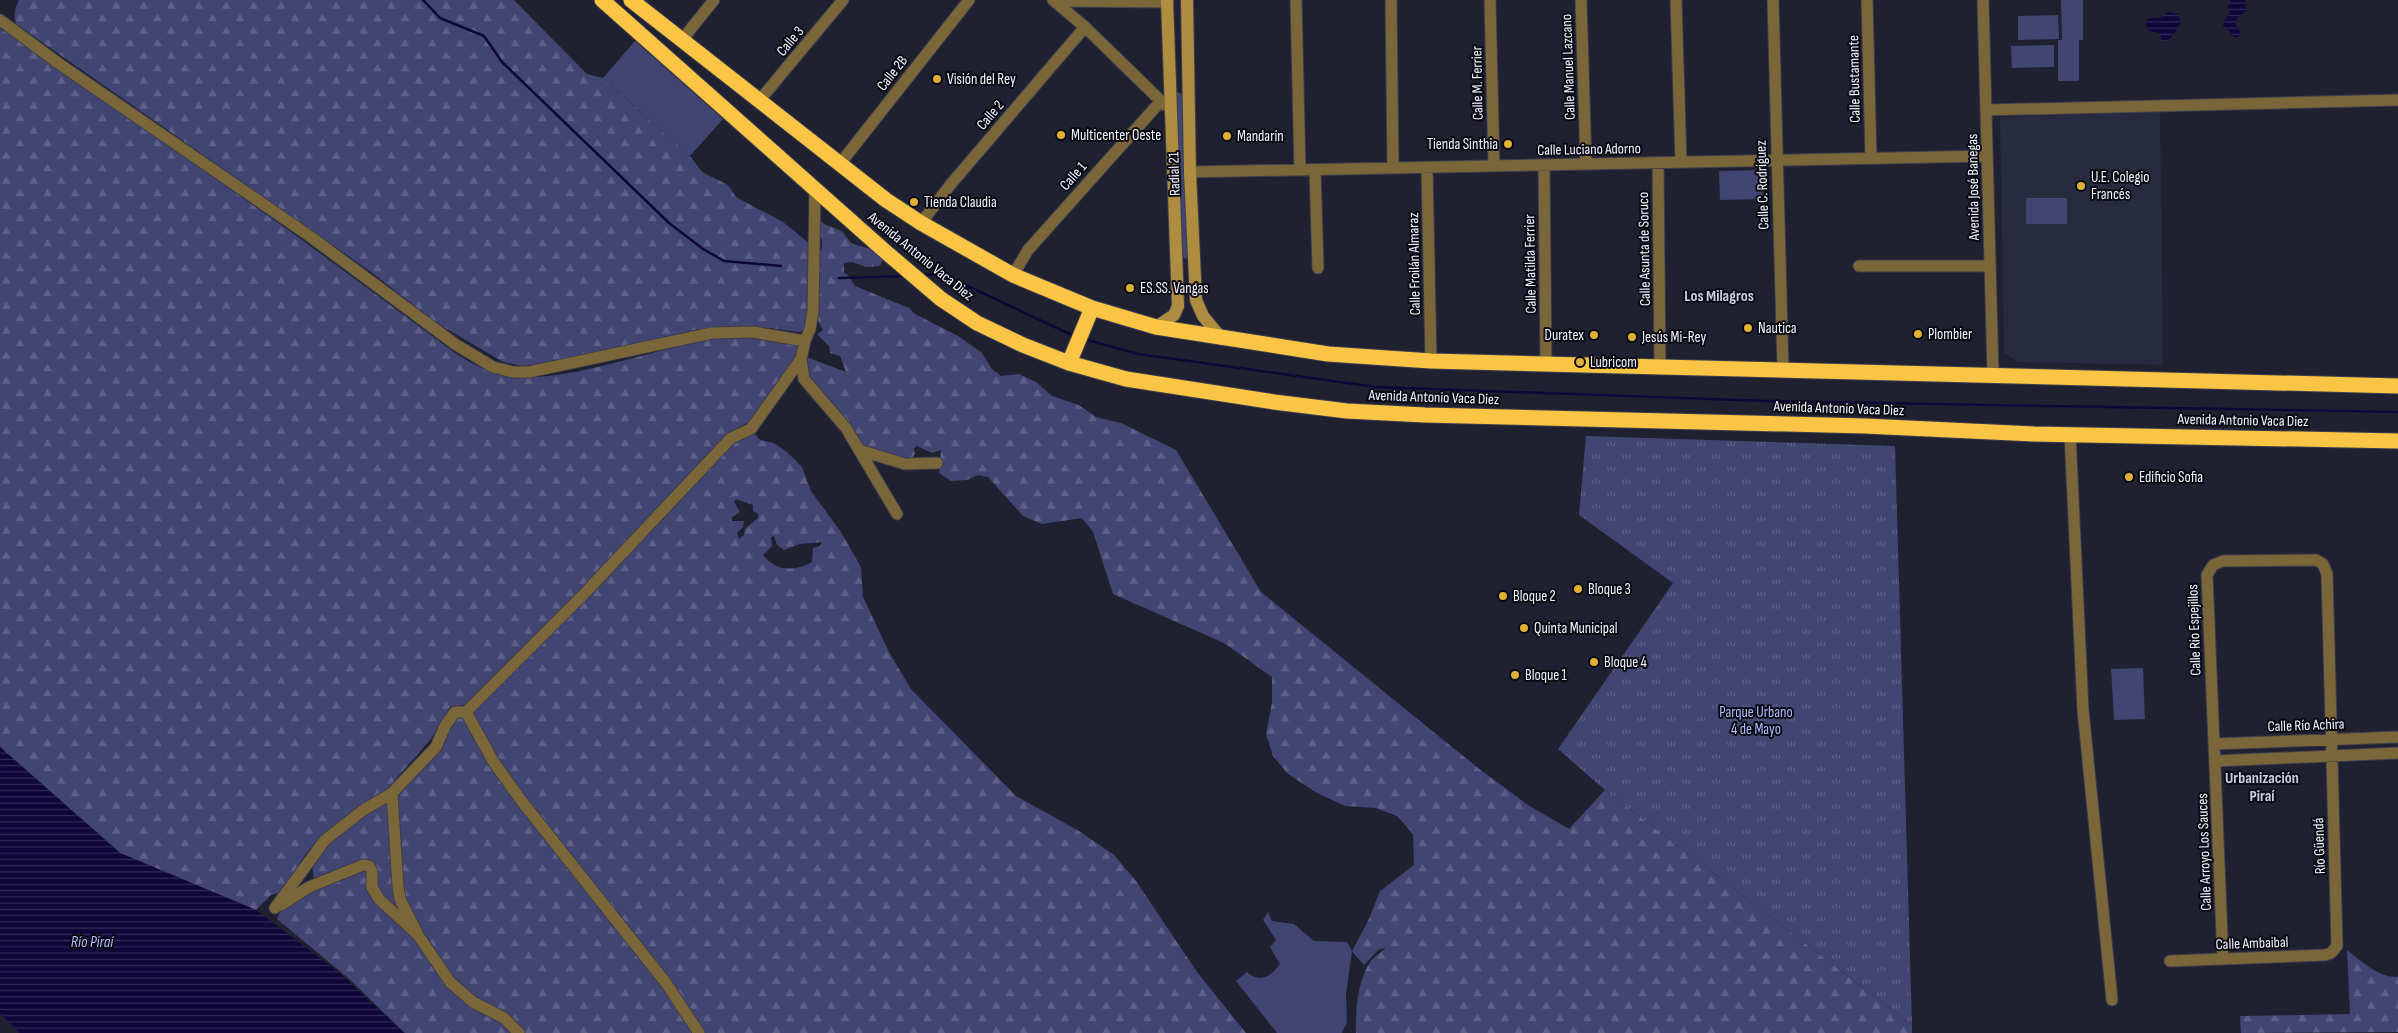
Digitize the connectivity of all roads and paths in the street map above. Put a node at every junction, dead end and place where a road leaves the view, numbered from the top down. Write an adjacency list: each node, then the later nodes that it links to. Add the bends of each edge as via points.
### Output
1 (602, 0): 38 (highway, Avenida Antonio Vaca Diez)
2 (631, 0): 19 (highway, Avenida Antonio Vaca Diez)
3 (714, 0): 19 (street)
4 (843, 0): 20 (street, Calle 3)
5 (969, 0): 30 (street, Calle 2B)
6 (1053, 0): 16 (street); 18 (street)
7 (1187, 0): 37 (street, Radial 21)
8 (1296, 0): 35 (street)
9 (1391, 0): 33 (street)
10 (1490, 0): 32 (street, Calle M. Ferrier)
11 (1582, 0): 29 (street, Calle Manuel Lazcano)
12 (1676, 0): 27 (street)
13 (1773, 0): 26 (street, Calle C. Rodríguez)
14 (1868, 0): 25 (street, Calle Bustamante)
15 (1983, 0): 23 (street, Avenida José Banegas)
16 (1168, 1): 22 (street, Radial 21)
17 (0, 20): 49 (street, via 312,238 455,344 492,366 530,372 712,333 753,332)
18 (1085, 27): 22 (street); 39 (street, Calle 2)
19 (681, 41): 20 (highway, Avenida Antonio Vaca Diez)
20 (759, 100): 30 (highway, Avenida Antonio Vaca Diez)
21 (2398, 100): 23 (street)
22 (1165, 105): 42 (street, Radial 21); 45 (street, Calle 1, via 1028,250)
23 (1986, 110): 24 (street, Avenida José Banegas)
24 (1988, 156): 25 (street, Calle Luciano Adorno); 41 (street, Avenida José Banegas)
25 (1871, 158): 26 (street, Calle Luciano Adorno)
26 (1776, 160): 27 (street, Calle Luciano Adorno); 55 (street, Calle C. Rodríguez)
27 (1682, 162): 28 (street, Calle Luciano Adorno)
28 (1658, 163): 29 (street, Calle Luciano Adorno); 54 (street, Calle Asunta de Soruco)
29 (1586, 164): 31 (street, Calle Luciano Adorno)
30 (839, 165): 39 (highway, Avenida Antonio Vaca Diez)
31 (1544, 165): 32 (street, Calle Luciano Adorno); 53 (street, Calle Matilda Ferrier)
32 (1494, 166): 34 (street, Calle Luciano Adorno)
33 (1393, 168): 34 (street, Calle Luciano Adorno); 36 (street, Calle Luciano Adorno)
34 (1427, 168): 52 (street, Calle Froilán Almaraz)
35 (1300, 170): 36 (street, Calle Luciano Adorno); 37 (street, Calle Luciano Adorno)
36 (1315, 170): 44 (street)
37 (1190, 172): 43 (street, Radial 21)
38 (815, 189): 49 (street, via 813,311); 51 (highway, Avenida Antonio Vaca Diez, via 941,299 977,323 1023,345)
39 (921, 223): 45 (highway, Avenida Antonio Vaca Diez)
40 (1859, 266): 41 (street)
41 (1990, 266): 56 (street, Avenida José Banegas)
42 (1177, 267): 43 (street); 47 (street, Radial 21, via 1178,306 1174,315)
43 (1194, 268): 48 (street, Radial 21, via 1196,300 1203,316)
44 (1318, 268)
45 (1013, 276): 46 (highway, Avenida Antonio Vaca Diez)
46 (1089, 315): 47 (highway, Avenida Antonio Vaca Diez); 51 (highway)
47 (1156, 327): 48 (highway, Avenida Antonio Vaca Diez)
48 (1222, 339): 52 (highway, Avenida Antonio Vaca Diez, via 1328,354)
49 (805, 341): 50 (street)
50 (801, 358): 62 (street, via 804,380 846,428); 65 (street, via 751,429 731,438 583,595)
51 (1071, 359): 60 (highway, Avenida Antonio Vaca Diez, via 1126,379 1347,411)
52 (1431, 361): 53 (highway, Avenida Antonio Vaca Diez)
53 (1546, 363): 54 (highway, Avenida Antonio Vaca Diez)
54 (1660, 366): 55 (highway, Avenida Antonio Vaca Diez)
55 (1783, 369): 56 (highway, Avenida Antonio Vaca Diez)
56 (1993, 374): 58 (highway, Avenida Antonio Vaca Diez)
57 (2398, 377): 58 (highway)
58 (2382, 385): 59 (highway, Avenida Antonio Vaca Diez)
59 (2398, 386)
60 (2070, 434): 61 (highway, Avenida Antonio Vaca Diez); 77 (street, via 2083,710)
61 (2398, 441)
62 (859, 450): 63 (street, via 905,464); 64 (street)
63 (938, 463)
64 (897, 514)
65 (466, 712): 72 (street, via 455,712 436,747); 79 (street, via 493,761 520,799 666,983)
66 (2398, 737): 67 (street, Calle Río Achira)
67 (2331, 740): 68 (street, Calle Río Achira); 68 (street, Calle Río Espejillos, via 2325,567 2320,561 2311,559 2223,561 2213,565 2206,581); 70 (street, Río Güendá)
68 (2214, 744): 71 (street, Calle Arroyo Los Sauces)
69 (2398, 753): 70 (street)
70 (2331, 756): 71 (street); 74 (street, Río Güendá, via 2337,942)
71 (2215, 761): 75 (street, Calle Arroyo Los Sauces)
72 (392, 793): 73 (street, via 400,899); 73 (street, via 325,840 275,908 309,887 363,865 370,866 372,887 379,899)
73 (418, 934): 78 (street, via 450,982 472,1002 504,1018)
74 (2334, 951): 75 (street, Calle Ambaibal)
75 (2223, 959): 76 (street, Calle Ambaibal)
76 (2170, 961)
77 (2112, 1000)
78 (519, 1033)
79 (699, 1033)

